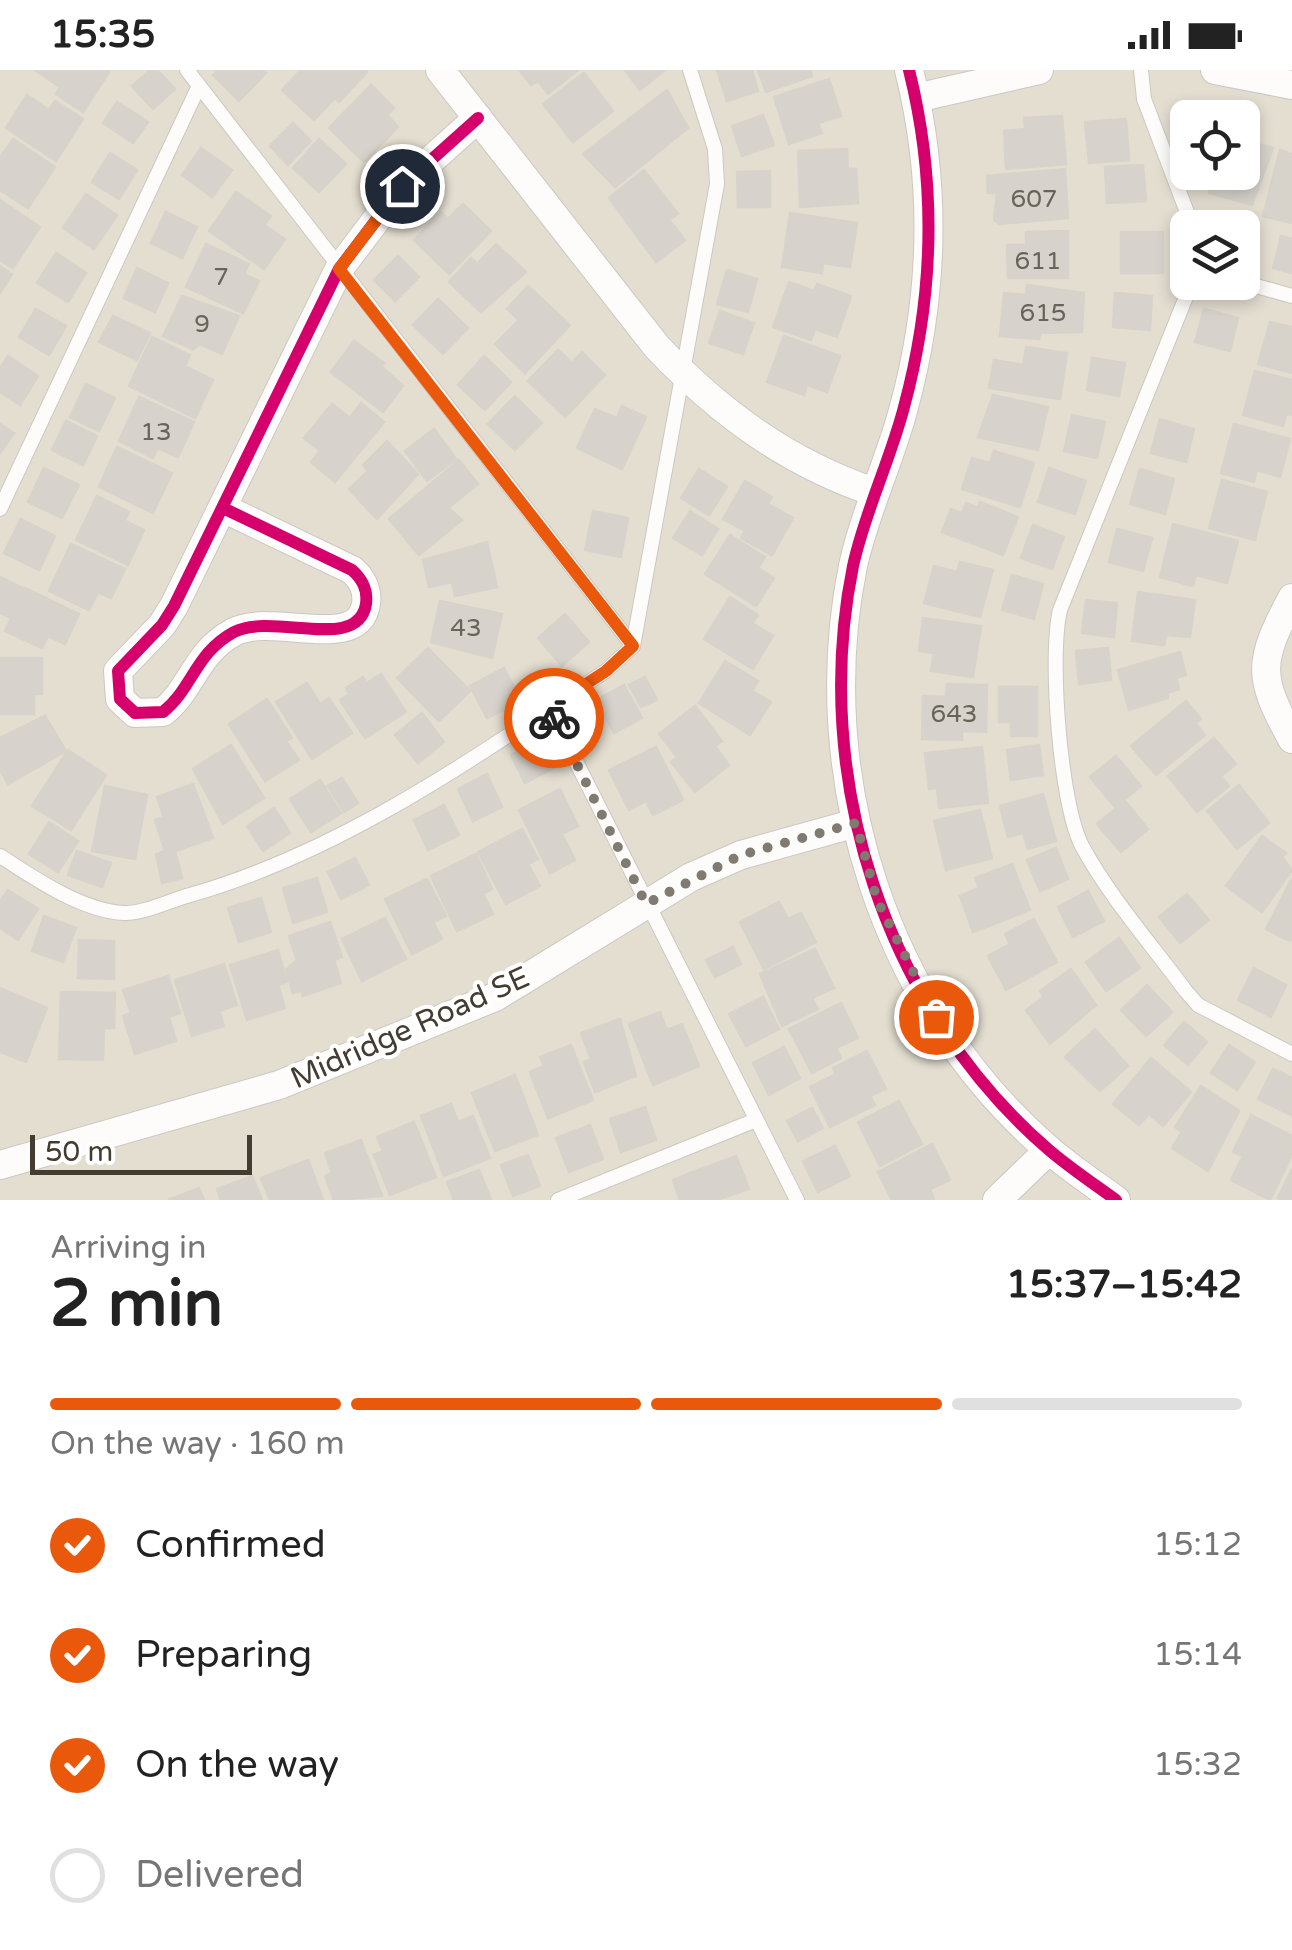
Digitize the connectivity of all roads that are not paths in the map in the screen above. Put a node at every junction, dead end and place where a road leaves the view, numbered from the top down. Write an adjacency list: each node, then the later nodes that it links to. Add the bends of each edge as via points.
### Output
1 (187, 70): 9 (lane)
2 (440, 70): 11 (street)
3 (690, 70): 17 (lane, via 715,149 717,184)
4 (909, 70): 10 (street)
5 (1038, 70): 10 (street)
6 (1141, 70): 12 (lane, via 1144,99)
7 (1215, 70): 8 (street)
8 (1292, 84)
9 (198, 88): 13 (lane); 20 (lane)
10 (916, 98): 18 (street, via 930,199 924,314 904,409)
11 (478, 118): 13 (street, via 402,186); 17 (street)
12 (1186, 210)
13 (339, 269): 19 (street); 22 (lane)
14 (1260, 287): 15 (lane)
15 (1292, 296)
16 (1185, 300): 28 (lane, via 1060,610 1053,653 1064,762 1080,842 1185,990 1198,1004)
17 (684, 376): 18 (street, via 797,461); 22 (lane)
18 (874, 492): 25 (street, via 853,566 842,643 842,738)
19 (224, 508): 19 (street, via 162,625 118,670 120,699 135,713 163,712 214,644 248,626 333,632 352,626 364,611 366,588 352,570)
20 (0, 509)
21 (1292, 598): 24 (street, via 1272,636 1263,674)
22 (633, 646): 23 (lane)
23 (549, 708): 26 (lane, via 310,853 125,914 57,893); 27 (lane)
24 (1292, 740)
25 (856, 823): 27 (street, Midridge Road SE, via 741,855); 30 (street, via 877,900 936,1017 1005,1106)
26 (0, 856)
27 (646, 904): 29 (lane); 31 (street, Midridge Road SE, via 495,996 402,1036 262,1090)
28 (1292, 1054)
29 (756, 1120): 32 (lane); 33 (lane)
30 (1049, 1150): 34 (street); 35 (street)
31 (1, 1163)
32 (558, 1200)
33 (796, 1200)
34 (998, 1200)
35 (1116, 1200)

